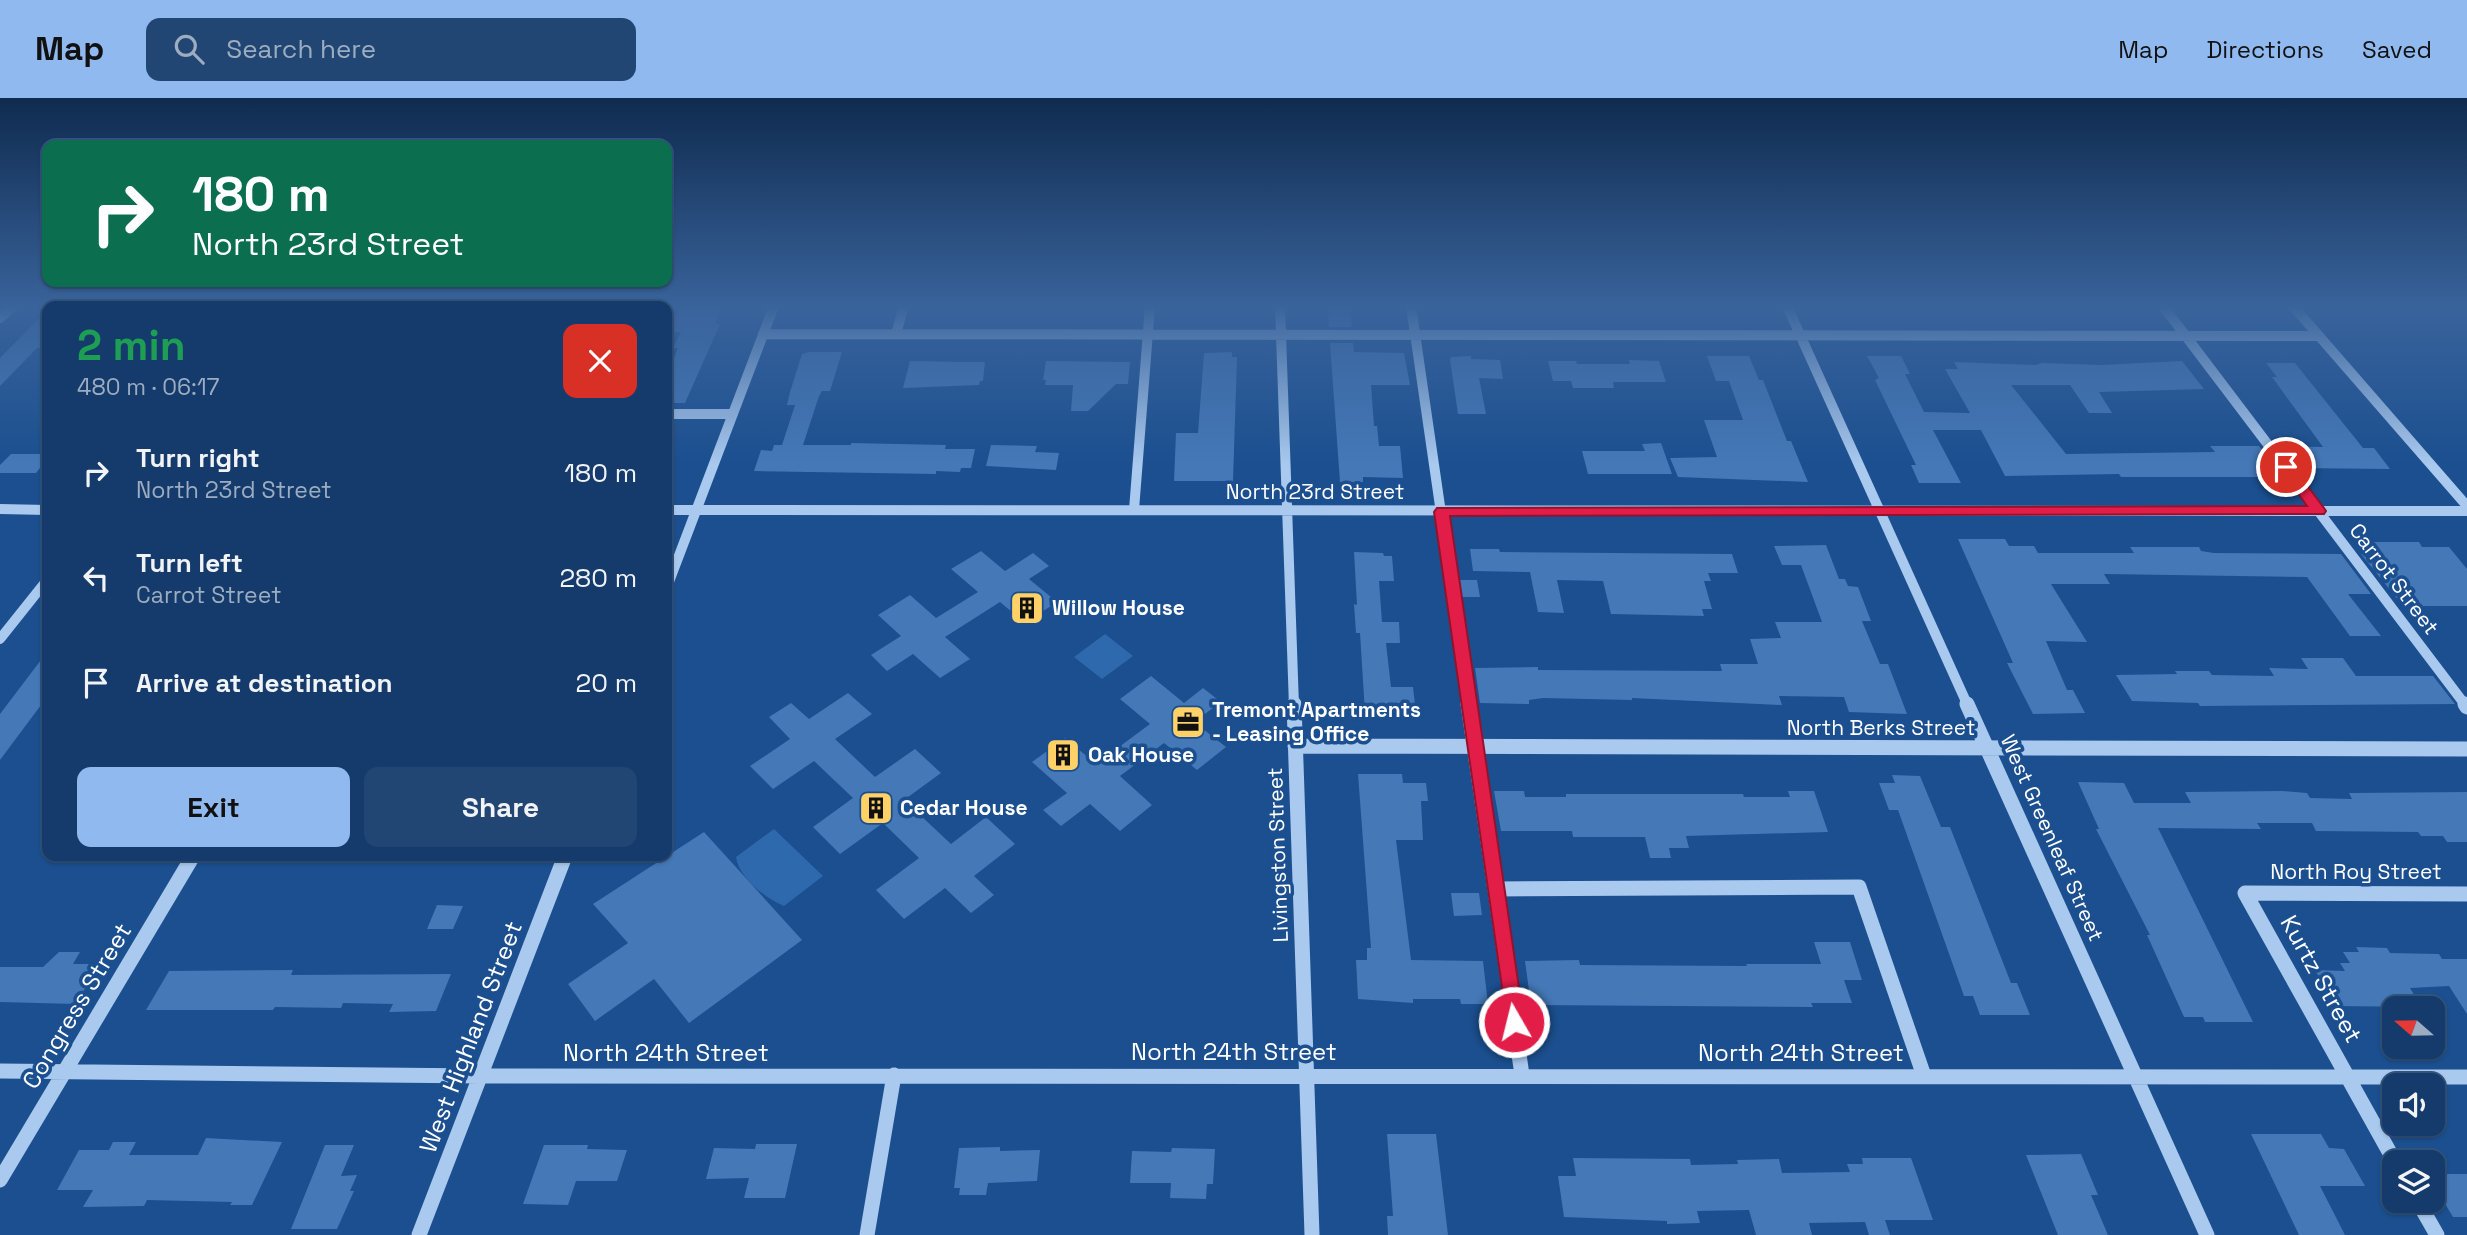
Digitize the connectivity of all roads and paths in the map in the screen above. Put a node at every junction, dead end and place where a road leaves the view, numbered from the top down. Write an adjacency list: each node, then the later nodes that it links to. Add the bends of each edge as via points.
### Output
1 (754, 359): 9 (street)
2 (1146, 359): 15 (street)
3 (1283, 359): 16 (street, Livingston Street)
4 (1419, 359): 18 (street)
5 (1811, 359): 19 (street, West Greenleaf Street)
6 (2204, 359): 17 (street, Carrot Street)
7 (2339, 359): 10 (street)
8 (672, 414): 9 (lane)
9 (733, 414): 14 (street)
10 (2467, 508): 17 (street, North 23rd Street)
11 (0, 509): 12 (street)
12 (42, 510)
13 (672, 510): 14 (street, North 23rd Street)
14 (696, 510): 15 (street, North 23rd Street); 20 (street)
15 (1134, 510): 16 (street, North 23rd Street)
16 (1288, 510): 18 (street, North 23rd Street); 24 (street, Livingston Street)
17 (2319, 511): 19 (street, North 23rd Street); 23 (street, Carrot Street)
18 (1442, 512): 19 (street, North 23rd Street); 25 (street)
19 (1881, 512): 26 (street, West Greenleaf Street)
20 (672, 574)
21 (42, 586): 22 (street)
22 (0, 639)
23 (2467, 707)
24 (1295, 746): 25 (street, North Berks Street); 35 (street, Livingston Street)
25 (1475, 747): 26 (street, North Berks Street); 30 (street)
26 (1988, 747): 27 (street, North Berks Street); 40 (street, West Greenleaf Street)
27 (2467, 749)
28 (190, 861): 33 (street, Congress Street)
29 (563, 861): 37 (street, West Highland Street)
30 (1496, 889): 36 (street); 39 (lane, via 1859,887)
31 (2245, 893): 32 (street, North Roy Street); 41 (street, Kurtz Street)
32 (2467, 894)
33 (65, 1070): 34 (street, North 24th Street); 37 (street, North 24th Street); 44 (street, Congress Street)
34 (0, 1071)
35 (1306, 1075): 36 (street, North 24th Street); 38 (street, North 24th Street); 48 (street, Livingston Street)
36 (1522, 1075): 39 (street, North 24th Street)
37 (481, 1076): 38 (street, North 24th Street); 46 (street, West Highland Street)
38 (894, 1076): 47 (street)
39 (1924, 1076): 40 (street, North 24th Street)
40 (2136, 1076): 41 (street, North 24th Street); 49 (street, West Greenleaf Street)
41 (2347, 1077): 42 (street, North 24th Street); 43 (street, Kurtz Street)
42 (2467, 1077)
43 (2388, 1150)
44 (0, 1180)
45 (2424, 1213): 50 (street)
46 (419, 1235)
47 (867, 1235)
48 (1312, 1235)
49 (2207, 1235)
50 (2437, 1235)

